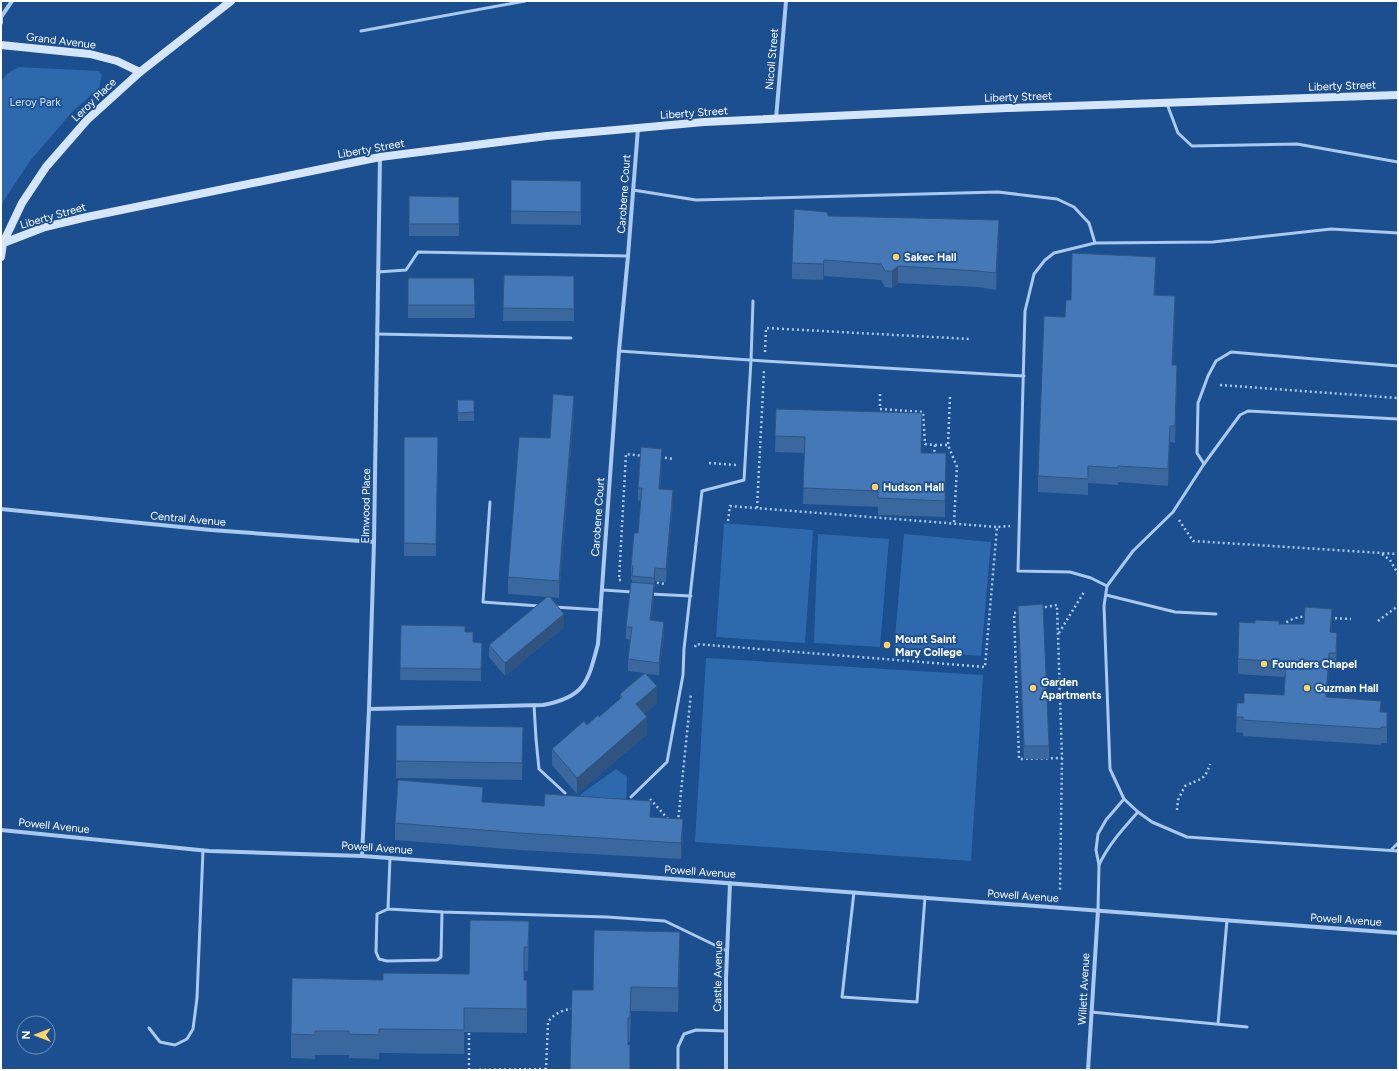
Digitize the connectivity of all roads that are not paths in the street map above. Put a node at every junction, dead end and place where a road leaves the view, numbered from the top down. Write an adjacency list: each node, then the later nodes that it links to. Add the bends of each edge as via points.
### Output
1 (12, 1): 5 (street)
2 (231, 1): 9 (street, Leroy Place)
3 (525, 1): 7 (lane)
4 (786, 1): 12 (street, Nicoll Street)
5 (1, 17): 6 (street)
6 (1, 23)
7 (360, 31)
8 (1, 45): 9 (street, Grand Avenue, via 90,54 117,61)
9 (140, 72): 19 (street, Leroy Place, via 87,120 46,167 22,203)
10 (1398, 95): 11 (street, Liberty Street)
11 (1166, 103): 12 (street, Liberty Street); 15 (lane, via 1178,133 1192,146 1297,144)
12 (776, 119): 13 (street, Liberty Street)
13 (638, 128): 14 (street, Liberty Street, via 547,136); 16 (street, Carobene Court)
14 (380, 157): 19 (street, Liberty Street, via 87,217 45,227); 22 (street, Elmwood Place)
15 (1398, 162)
16 (633, 190): 18 (lane, via 696,200 998,192 1057,199 1074,207 1089,223); 20 (street, Carobene Court)
17 (1398, 233): 18 (lane, via 1331,229 1214,242)
18 (1095, 243): 29 (lane, via 1054,253 1034,274 1025,311)
19 (2, 244): 21 (street, Leroy Place)
20 (628, 256): 22 (lane, via 418,252 406,270); 26 (street, Carobene Court)
21 (1, 257)
22 (378, 272): 24 (street, Elmwood Place)
23 (753, 301): 27 (lane)
24 (377, 334): 25 (lane); 34 (street, Elmwood Place)
25 (571, 338)
26 (618, 351): 27 (lane); 36 (street, Carobene Court)
27 (751, 360): 29 (lane); 40 (lane, via 744,480 702,491)
28 (1398, 366): 31 (lane, via 1231,352 1216,361 1198,403 1197,453)
29 (1024, 376): 35 (lane, via 1018,571 1070,572)
30 (1398, 419): 31 (lane, via 1248,411 1240,415)
31 (1204, 464): 35 (lane, via 1173,512 1133,551)
32 (490, 502): 41 (lane, via 483,602)
33 (1, 509): 34 (street, Central Avenue, via 210,530)
34 (374, 542): 46 (street, Elmwood Place)
35 (1107, 586): 39 (lane)
36 (602, 590): 37 (lane); 43 (street, Carobene Court)
37 (639, 593)
38 (647, 593): 40 (lane)
39 (1106, 595): 44 (lane, via 1175,612); 49 (lane, via 1104,606 1110,769)
40 (691, 596): 48 (lane, via 683,675 667,762)
41 (546, 606)
42 (554, 607): 43 (lane)
43 (601, 610): 45 (street, Carobene Court, via 598,644 590,675 577,693 559,702)
44 (1216, 614)
45 (534, 705): 46 (street, Carobene Court); 47 (lane, via 539,769)
46 (369, 709): 56 (street, Elmwood Place)
47 (565, 793)
48 (631, 797)
49 (1124, 799): 50 (lane); 58 (lane, via 1098,834 1096,850)
50 (1138, 812): 54 (lane, via 1152,822 1187,837); 58 (lane, via 1110,845)
51 (1, 830): 53 (street, Powell Avenue)
52 (1398, 843): 54 (lane)
53 (203, 850): 56 (street, Powell Avenue); 71 (lane, via 197,998 193,1029 188,1039 175,1045 160,1042)
54 (1391, 850): 55 (lane)
55 (1398, 851)
56 (362, 856): 57 (street, Powell Avenue)
57 (390, 858): 59 (street, Powell Avenue); 62 (lane)
58 (1099, 865): 63 (lane)
59 (730, 883): 60 (street, Powell Avenue); 67 (street, Castle Avenue)
60 (854, 892): 61 (street, Powell Avenue); 61 (lane, via 842,997 917,1002)
61 (925, 897): 63 (street, Powell Avenue)
62 (388, 909): 64 (lane); 64 (lane, via 377,914 376,952 379,959 387,961 437,960 441,957)
63 (1098, 910): 65 (street, Powell Avenue); 68 (street, Willett Avenue)
64 (442, 912): 67 (lane, via 665,921)
65 (1227, 920): 66 (street, Powell Avenue); 69 (lane)
66 (1398, 933)
67 (727, 951): 72 (street, Castle Avenue)
68 (1091, 1012): 69 (lane); 75 (street, Willett Avenue)
69 (1218, 1024): 70 (lane)
70 (1247, 1027)
71 (149, 1028)
72 (726, 1031): 73 (lane, via 696,1030 684,1034 678,1047); 74 (street, Castle Avenue)
73 (678, 1070)
74 (726, 1070)
75 (1088, 1070)

